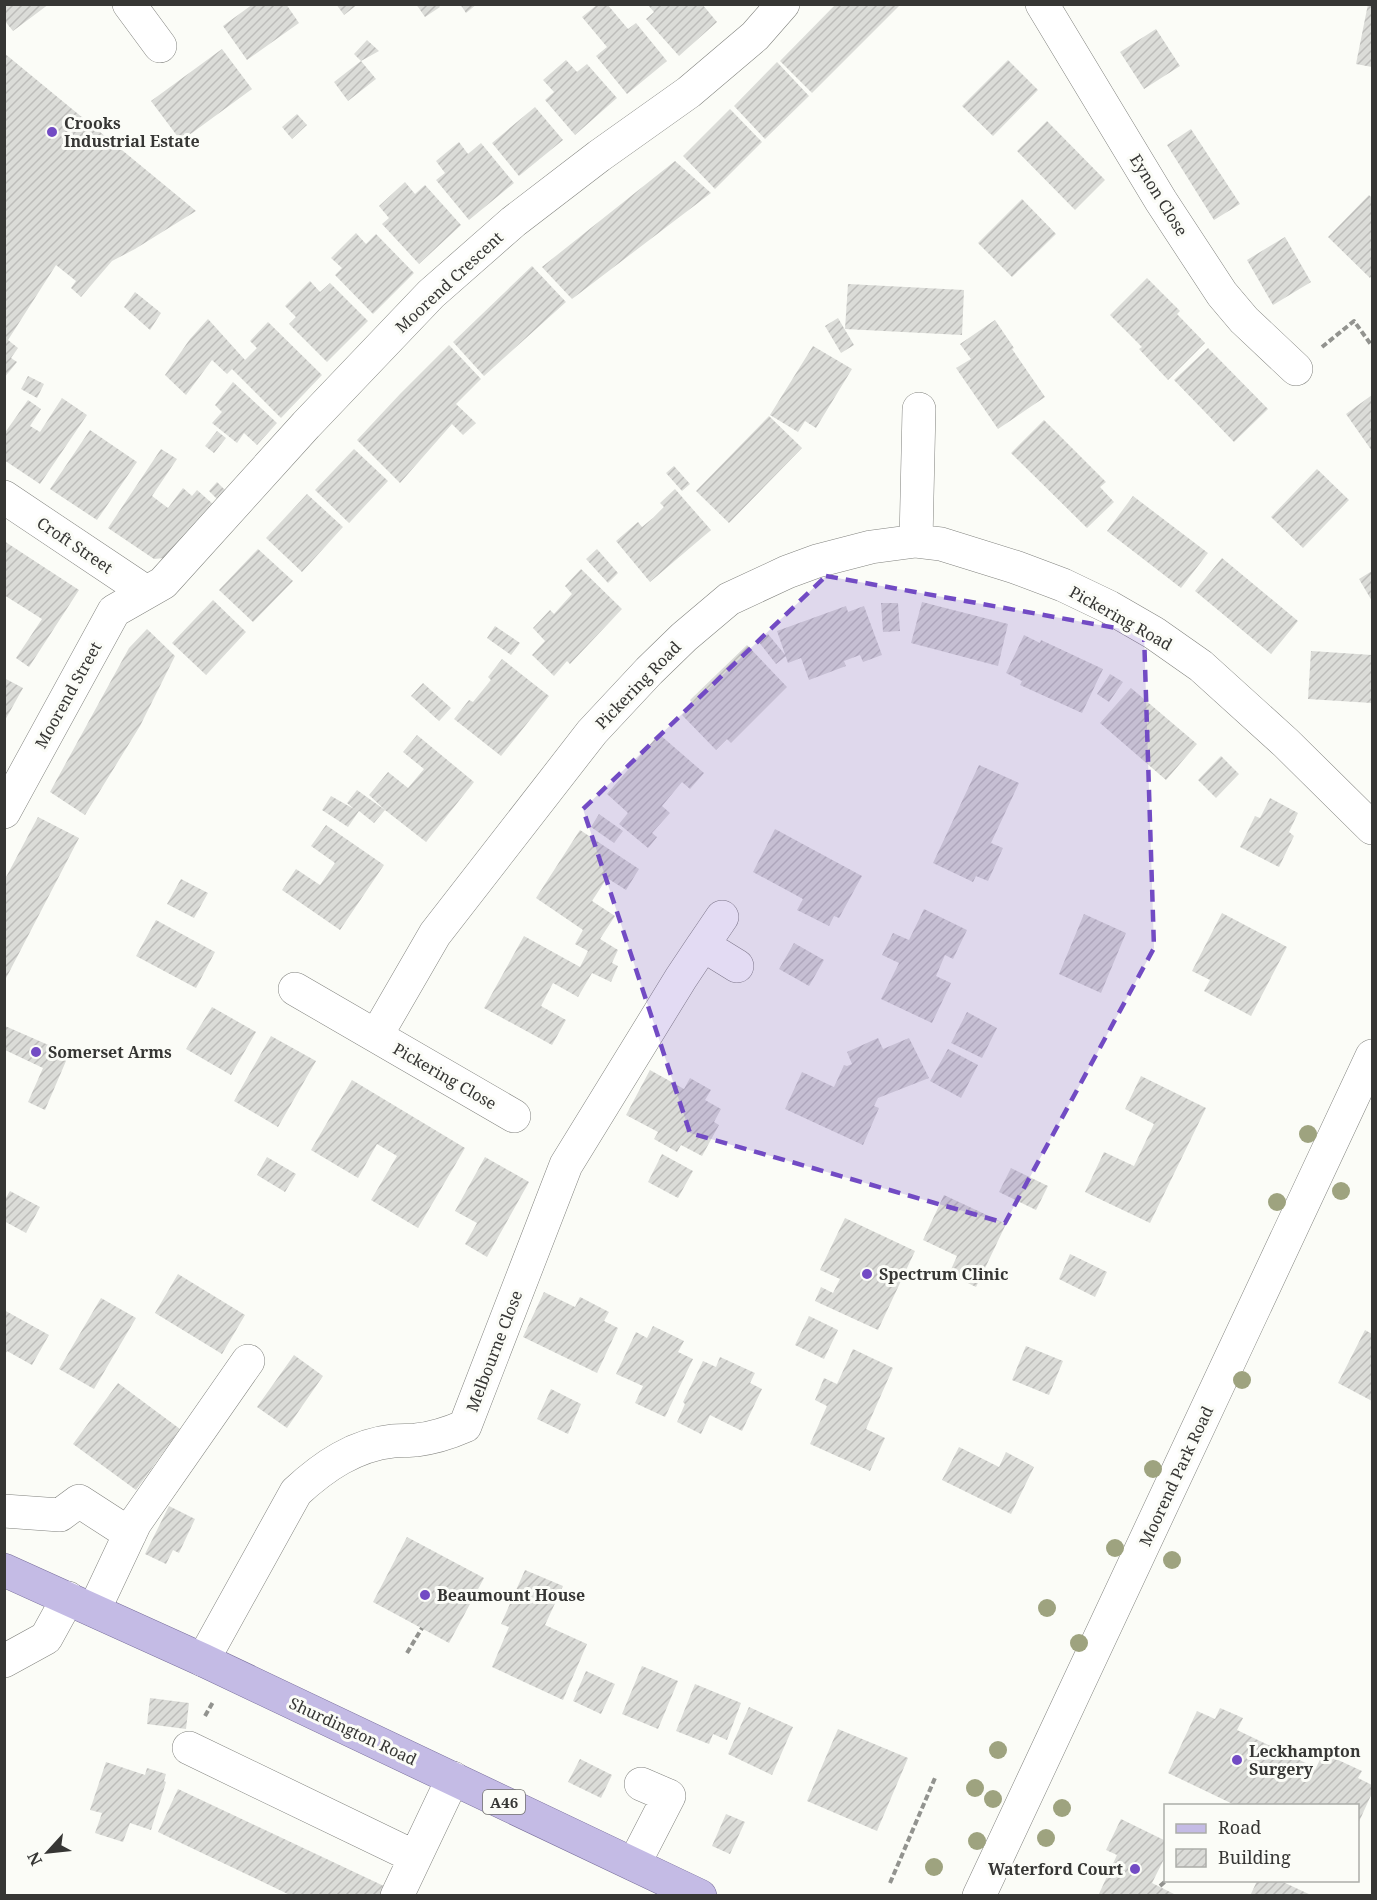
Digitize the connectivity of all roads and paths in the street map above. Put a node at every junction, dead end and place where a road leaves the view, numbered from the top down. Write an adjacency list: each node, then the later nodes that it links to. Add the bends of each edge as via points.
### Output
1 (783, 4): 9 (street, Moorend Crescent, via 754,36 689,92 513,222 431,294 164,583)
2 (1042, 4): 5 (street, Eynon Close, via 1222,294)
3 (1354, 321): 4 (path)
4 (1372, 345)
5 (1296, 369)
6 (919, 409): 8 (street)
7 (4, 497): 9 (street, Croft Street)
8 (916, 541): 11 (street, Pickering Road, via 969,551 1063,585 1154,633 1248,706); 13 (street, Pickering Road, via 849,553 787,572 729,600 706,618 592,732)
9 (146, 592): 10 (street, Moorend Street, via 114,611)
10 (4, 812)
11 (1372, 828)
12 (722, 917): 14 (street, Melbourne Close)
13 (435, 934): 17 (street, Pickering Close)
14 (703, 945): 15 (street); 28 (street, Melbourne Close, via 566,1165 465,1426 438,1436 365,1447 316,1473 296,1492)
15 (737, 966)
16 (295, 989): 17 (street, Pickering Close)
17 (376, 1036): 19 (street, Pickering Close)
18 (1372, 1056): 40 (street, Moorend Park Road)
19 (514, 1116)
20 (248, 1361): 22 (street)
21 (4, 1511): 22 (street, via 60,1515 79,1501)
22 (130, 1534): 24 (street)
23 (4, 1570): 24 (main road, Shurdington Road / A46)
24 (81, 1604): 27 (street, via 46,1638); 28 (main road, Shurdington Road / A46)
25 (423, 1628): 26 (path)
26 (407, 1653)
27 (4, 1661)
28 (215, 1666): 29 (path); 30 (main road, Shurdington Road / A46)
29 (189, 1748): 33 (street)
30 (453, 1778): 33 (street); 34 (main road, Shurdington Road / A46)
31 (935, 1778): 36 (path)
32 (667, 1795): 34 (street)
33 (415, 1857): 38 (street)
34 (634, 1864): 39 (main road, Shurdington Road / A46)
35 (1166, 1882): 37 (path)
36 (890, 1883)
37 (1160, 1886)
38 (397, 1896)
39 (700, 1896)
40 (980, 1896)

